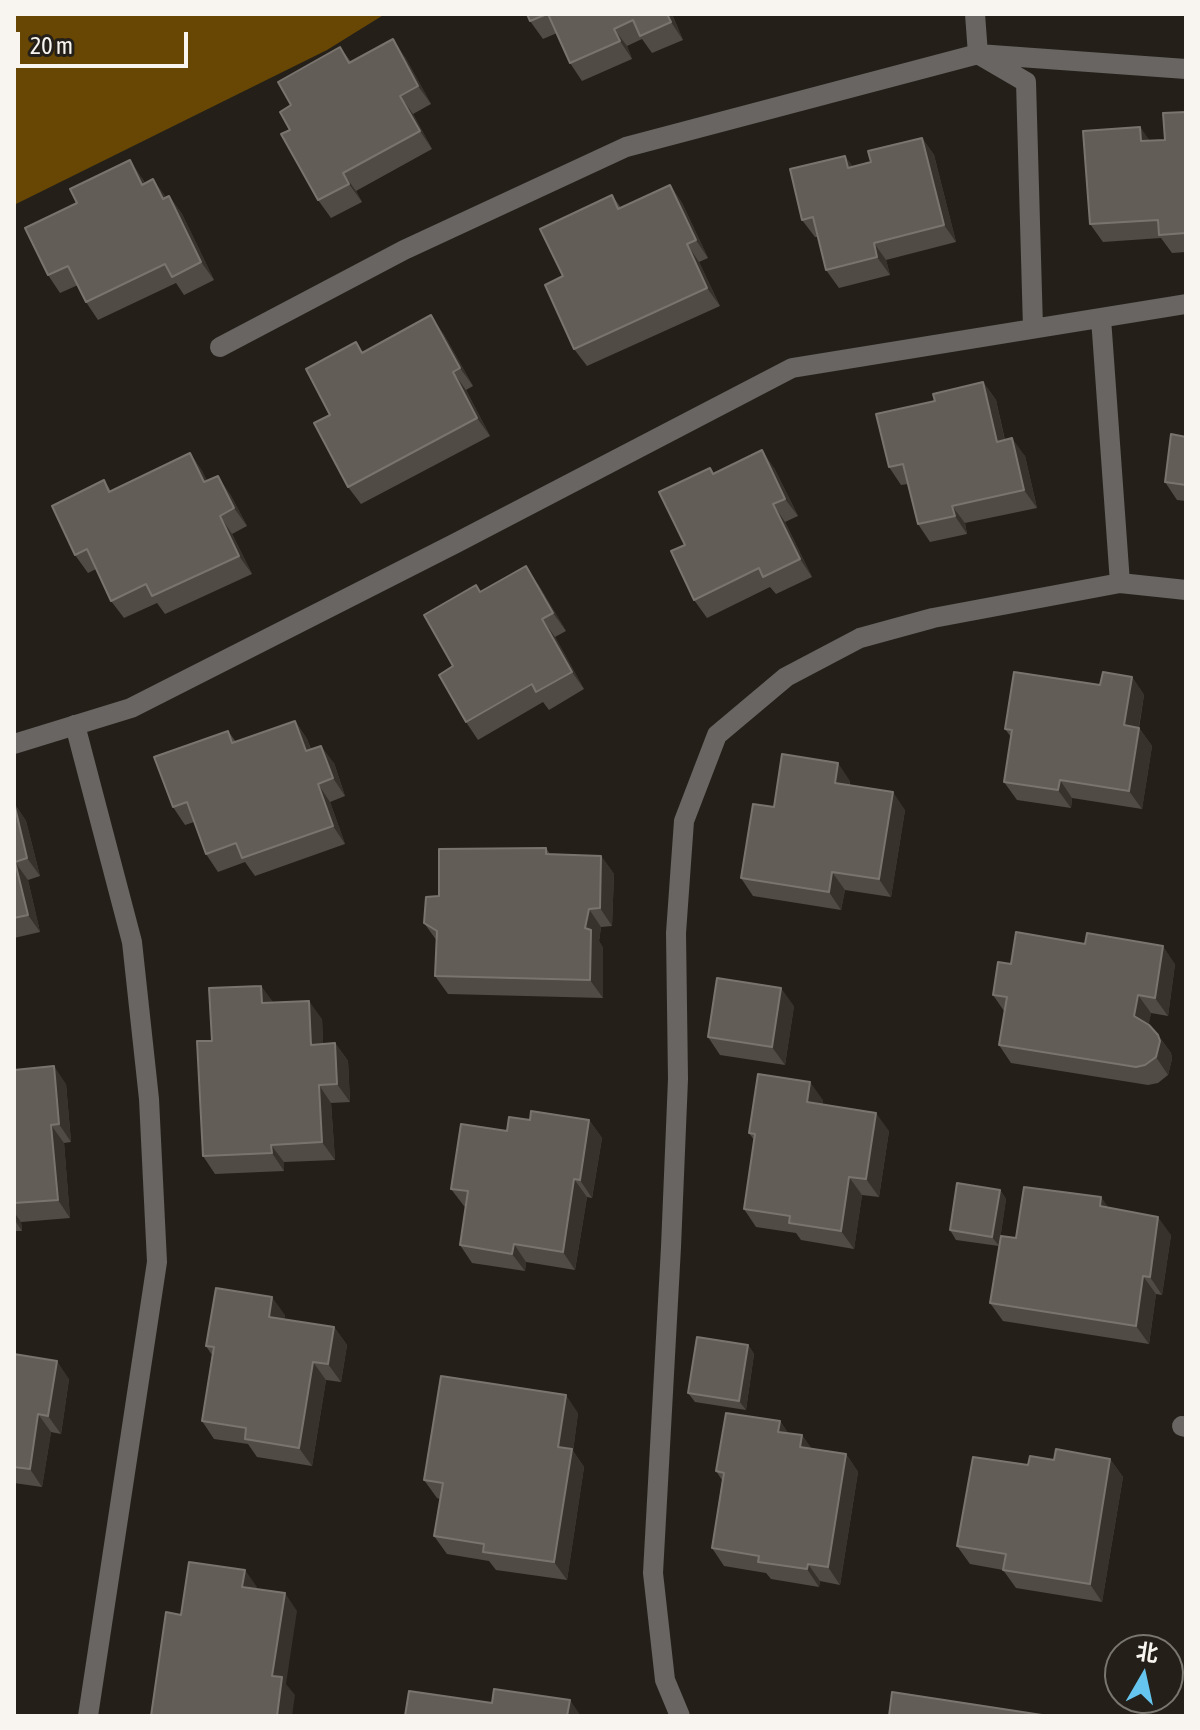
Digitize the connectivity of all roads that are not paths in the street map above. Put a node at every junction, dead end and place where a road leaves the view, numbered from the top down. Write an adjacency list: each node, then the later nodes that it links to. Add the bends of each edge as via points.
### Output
1 (975, 14): 2 (street)
2 (978, 54): 3 (street); 6 (street, via 1026,82); 7 (street, via 626,147 404,250)
3 (1186, 69)
4 (1186, 304): 5 (street)
5 (1101, 318): 6 (street); 8 (street)
6 (1033, 328): 10 (street, via 792,368 131,708)
7 (220, 347)
8 (1120, 583): 9 (street); 13 (street, via 933,618 860,638 786,677 717,735 684,821 676,933 678,1079 653,1573 665,1680)
9 (1186, 590)
10 (75, 725): 11 (street); 12 (street, via 132,942 149,1099 157,1262)
11 (14, 744)
12 (88, 1716)
13 (680, 1716)

